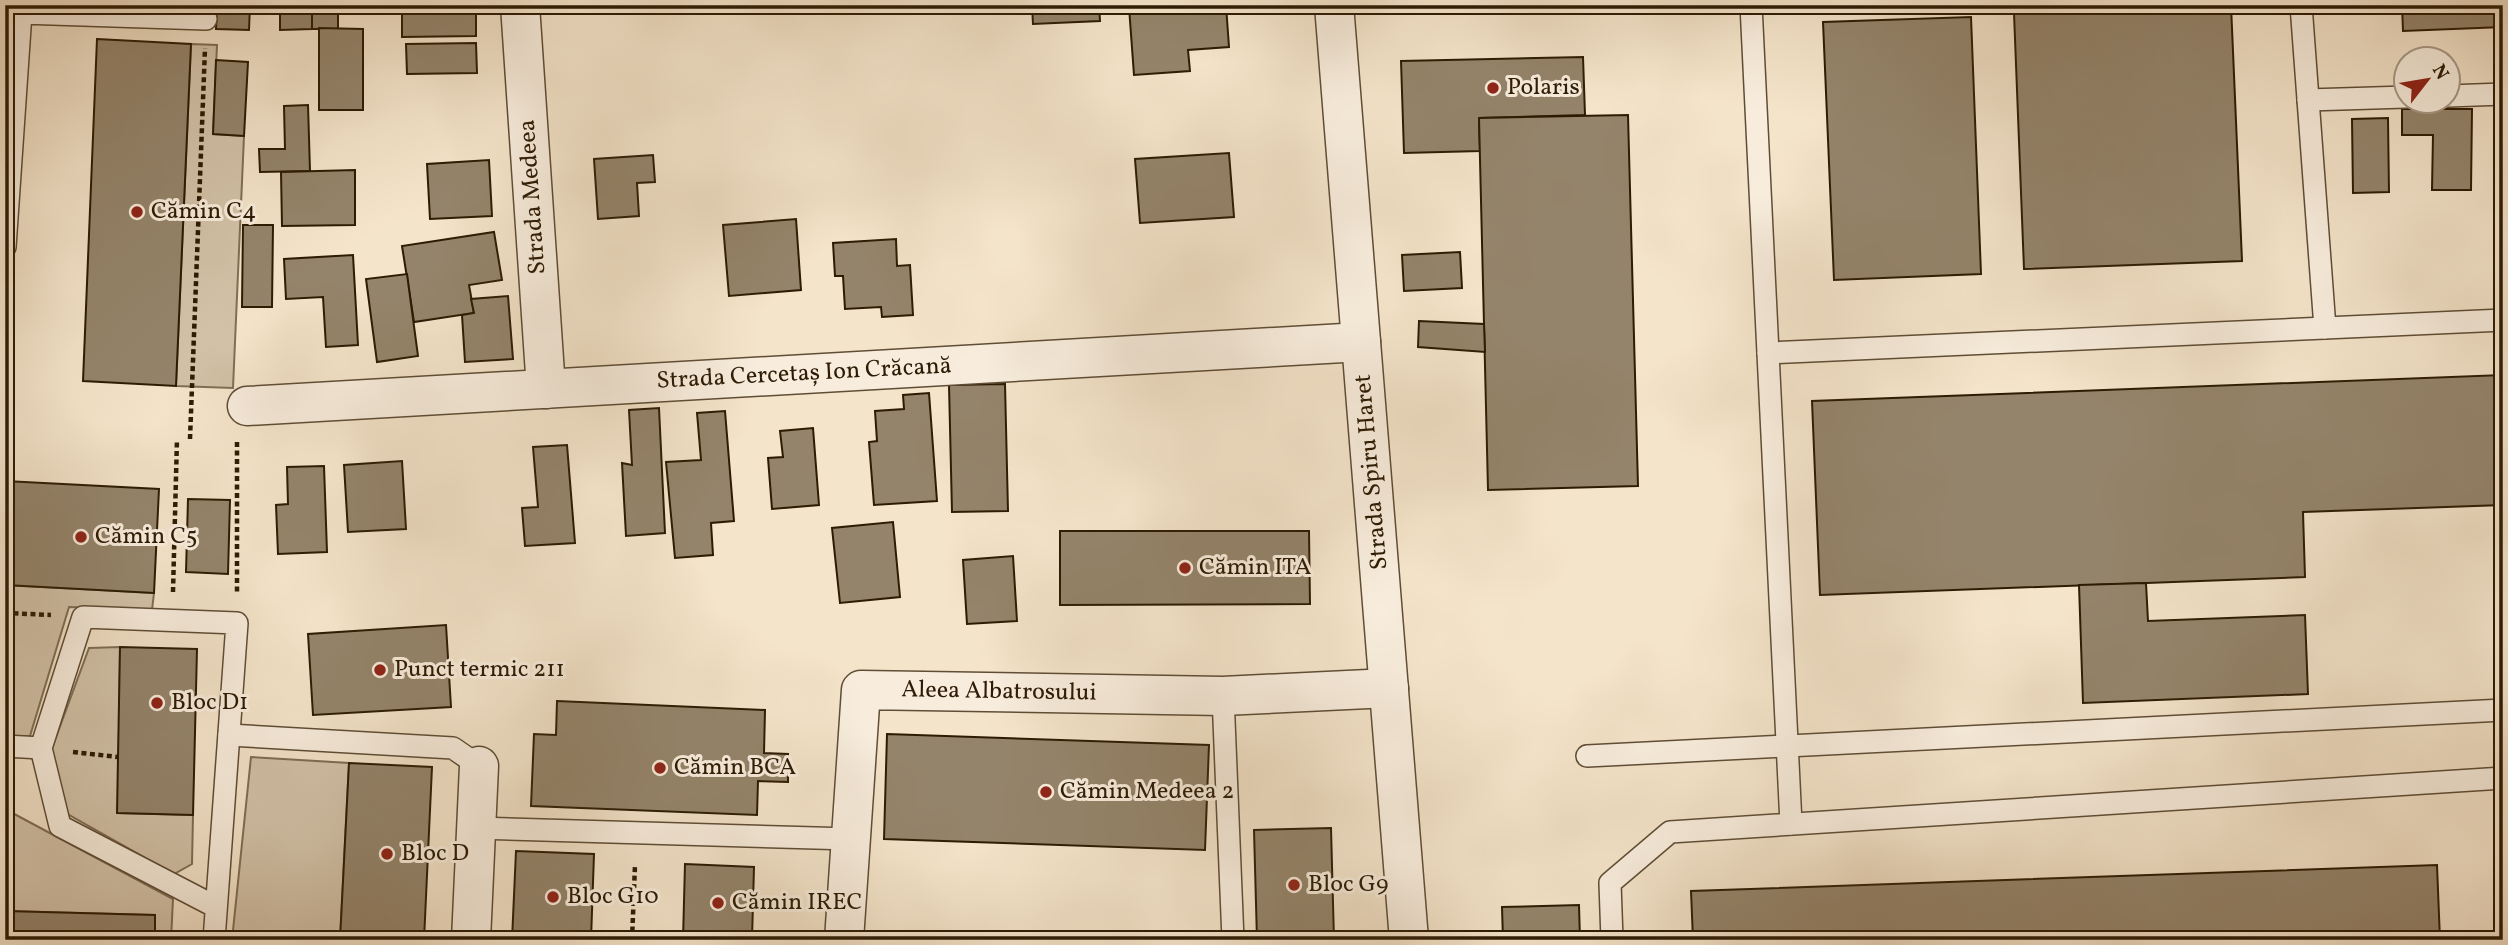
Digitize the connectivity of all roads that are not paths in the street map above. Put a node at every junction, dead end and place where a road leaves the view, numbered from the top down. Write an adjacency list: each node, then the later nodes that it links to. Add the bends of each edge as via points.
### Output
1 (520, 5): 16 (street, Strada Medeea)
2 (1334, 5): 14 (street, Strada Spiru Haret)
3 (1751, 5): 15 (lane)
4 (2301, 5): 10 (lane)
5 (13, 12): 6 (lane); 11 (lane)
6 (206, 19)
7 (2503, 94): 8 (lane)
8 (2462, 95)
9 (2392, 97): 10 (lane)
10 (2308, 100): 13 (lane)
11 (5, 247)
12 (2503, 320): 13 (lane)
13 (2325, 328): 15 (lane)
14 (1361, 342): 16 (street, Strada Cercetaș Ion Crăcană); 18 (street, Strada Spiru Haret)
15 (1768, 353): 23 (lane)
16 (546, 389): 17 (street, Strada Cercetaș Ion Crăcană)
17 (242, 421)
18 (1389, 688): 19 (street, Aleea Albatrosului); 36 (street, Strada Spiru Haret)
19 (1223, 696): 30 (street, Aleea Albatrosului, via 861,690); 35 (lane)
20 (2503, 710): 23 (lane)
21 (229, 735): 24 (lane, via 237,623 83,617); 26 (lane, via 453,748); 31 (lane)
22 (5, 746): 24 (lane)
23 (1787, 746): 25 (lane); 28 (lane)
24 (41, 748): 31 (lane, via 60,826)
25 (1587, 756)
26 (480, 766): 29 (street)
27 (2503, 778): 28 (lane)
28 (1791, 824): 37 (lane, via 1670,832 1610,883)
29 (477, 828): 30 (lane); 33 (street)
30 (851, 839): 34 (street, Aleea Albatrosului)
31 (216, 907): 32 (lane)
32 (214, 940)
33 (471, 940)
34 (844, 940)
35 (1233, 940)
36 (1409, 940)
37 (1612, 940)

